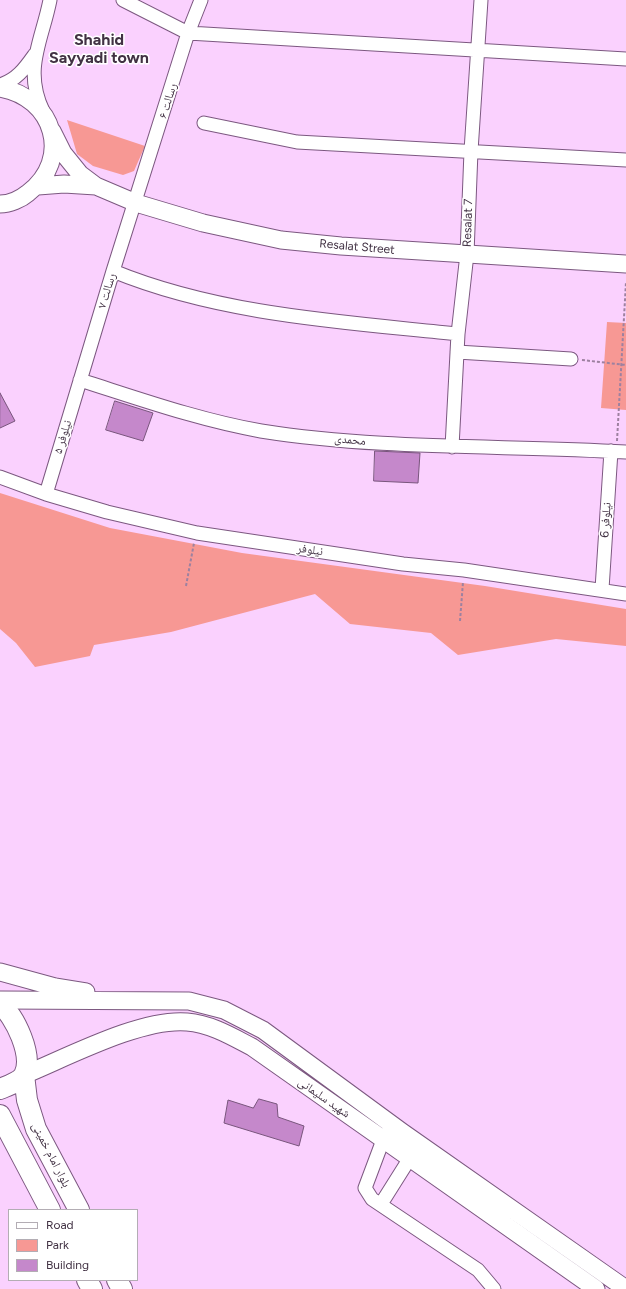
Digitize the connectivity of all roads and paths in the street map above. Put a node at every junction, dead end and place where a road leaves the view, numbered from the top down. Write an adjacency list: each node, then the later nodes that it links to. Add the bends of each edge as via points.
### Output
1 (50, 0): 7 (street)
2 (123, 0): 5 (street)
3 (201, 0): 5 (street, رسالت ۶)
4 (481, 0): 6 (street, Resalat 7)
5 (188, 33): 6 (street); 17 (street, رسالت ۶)
6 (478, 50): 8 (street); 13 (street, Resalat 7)
7 (35, 54): 9 (street, via 24,70); 10 (street, via 37,98)
8 (626, 59)
9 (0, 87): 10 (main road, via 13,90 30,99)
10 (44, 113): 12 (main road)
11 (204, 123): 13 (street, via 297,142)
12 (52, 131): 15 (main road, via 54,150 49,169); 16 (main road, via 63,153 80,174)
13 (471, 151): 14 (street); 19 (street, Resalat 7)
14 (626, 160)
15 (38, 186): 16 (main road); 18 (main road, via 22,198)
16 (96, 186): 17 (main road, Resalat Street)
17 (136, 203): 19 (main road, Resalat Street, via 204,223 281,240); 21 (street, رسالت ۷)
18 (1, 205)
19 (467, 254): 20 (main road, Resalat Street); 23 (street, Resalat 7)
20 (626, 264)
21 (113, 271): 23 (street, via 143,283 215,302 318,319); 28 (street, رسالت ۷)
22 (626, 282): 26 (path)
23 (458, 334): 24 (street, Resalat 7)
24 (457, 352): 25 (street); 29 (street, Resalat 7)
25 (571, 359): 26 (path)
26 (621, 365): 27 (path); 30 (path)
27 (626, 365)
28 (80, 380): 29 (street, محمدی, via 194,416 260,430 347,440); 32 (street, نیلوفر ۵)
29 (452, 446): 30 (street, محمدی)
30 (618, 451): 36 (street, نیلوفر 6)
31 (0, 477): 32 (street, نیلوفر)
32 (46, 494): 33 (street, نیلوفر, via 107,512)
33 (197, 532): 34 (street, نیلوفر, via 403,564); 35 (path)
34 (464, 570): 36 (street, نیلوفر); 38 (path)
35 (186, 586)
36 (602, 589): 37 (street, نیلوفر)
37 (626, 594)
38 (460, 621)
39 (0, 972): 41 (main road, via 55,987)
40 (0, 1000): 41 (main road)
41 (140, 1000): 46 (main road, via 189,1002 224,1010 263,1030)
42 (0, 1004): 43 (highway, بلوار امام خمینی, via 11,1016 26,1050)
43 (24, 1075): 44 (highway, via 13,1084); 47 (main road, شهید سلیمانی, via 127,1032 157,1024 187,1022 216,1028 252,1047); 52 (highway, بلوار امام خمینی, via 27,1100 36,1130)
44 (0, 1089)
45 (0, 1115): 51 (highway)
46 (392, 1125): 47 (street); 48 (main road)
47 (383, 1140): 49 (main road, شهید سلیمانی); 50 (street, via 365,1188 372,1199)
48 (419, 1144): 49 (street); 55 (main road)
49 (410, 1158): 50 (street); 54 (main road, شهید سلیمانی)
50 (381, 1204): 53 (street, via 478,1270)
51 (49, 1209)
52 (78, 1209)
53 (494, 1289)
54 (596, 1289)
55 (626, 1289)

